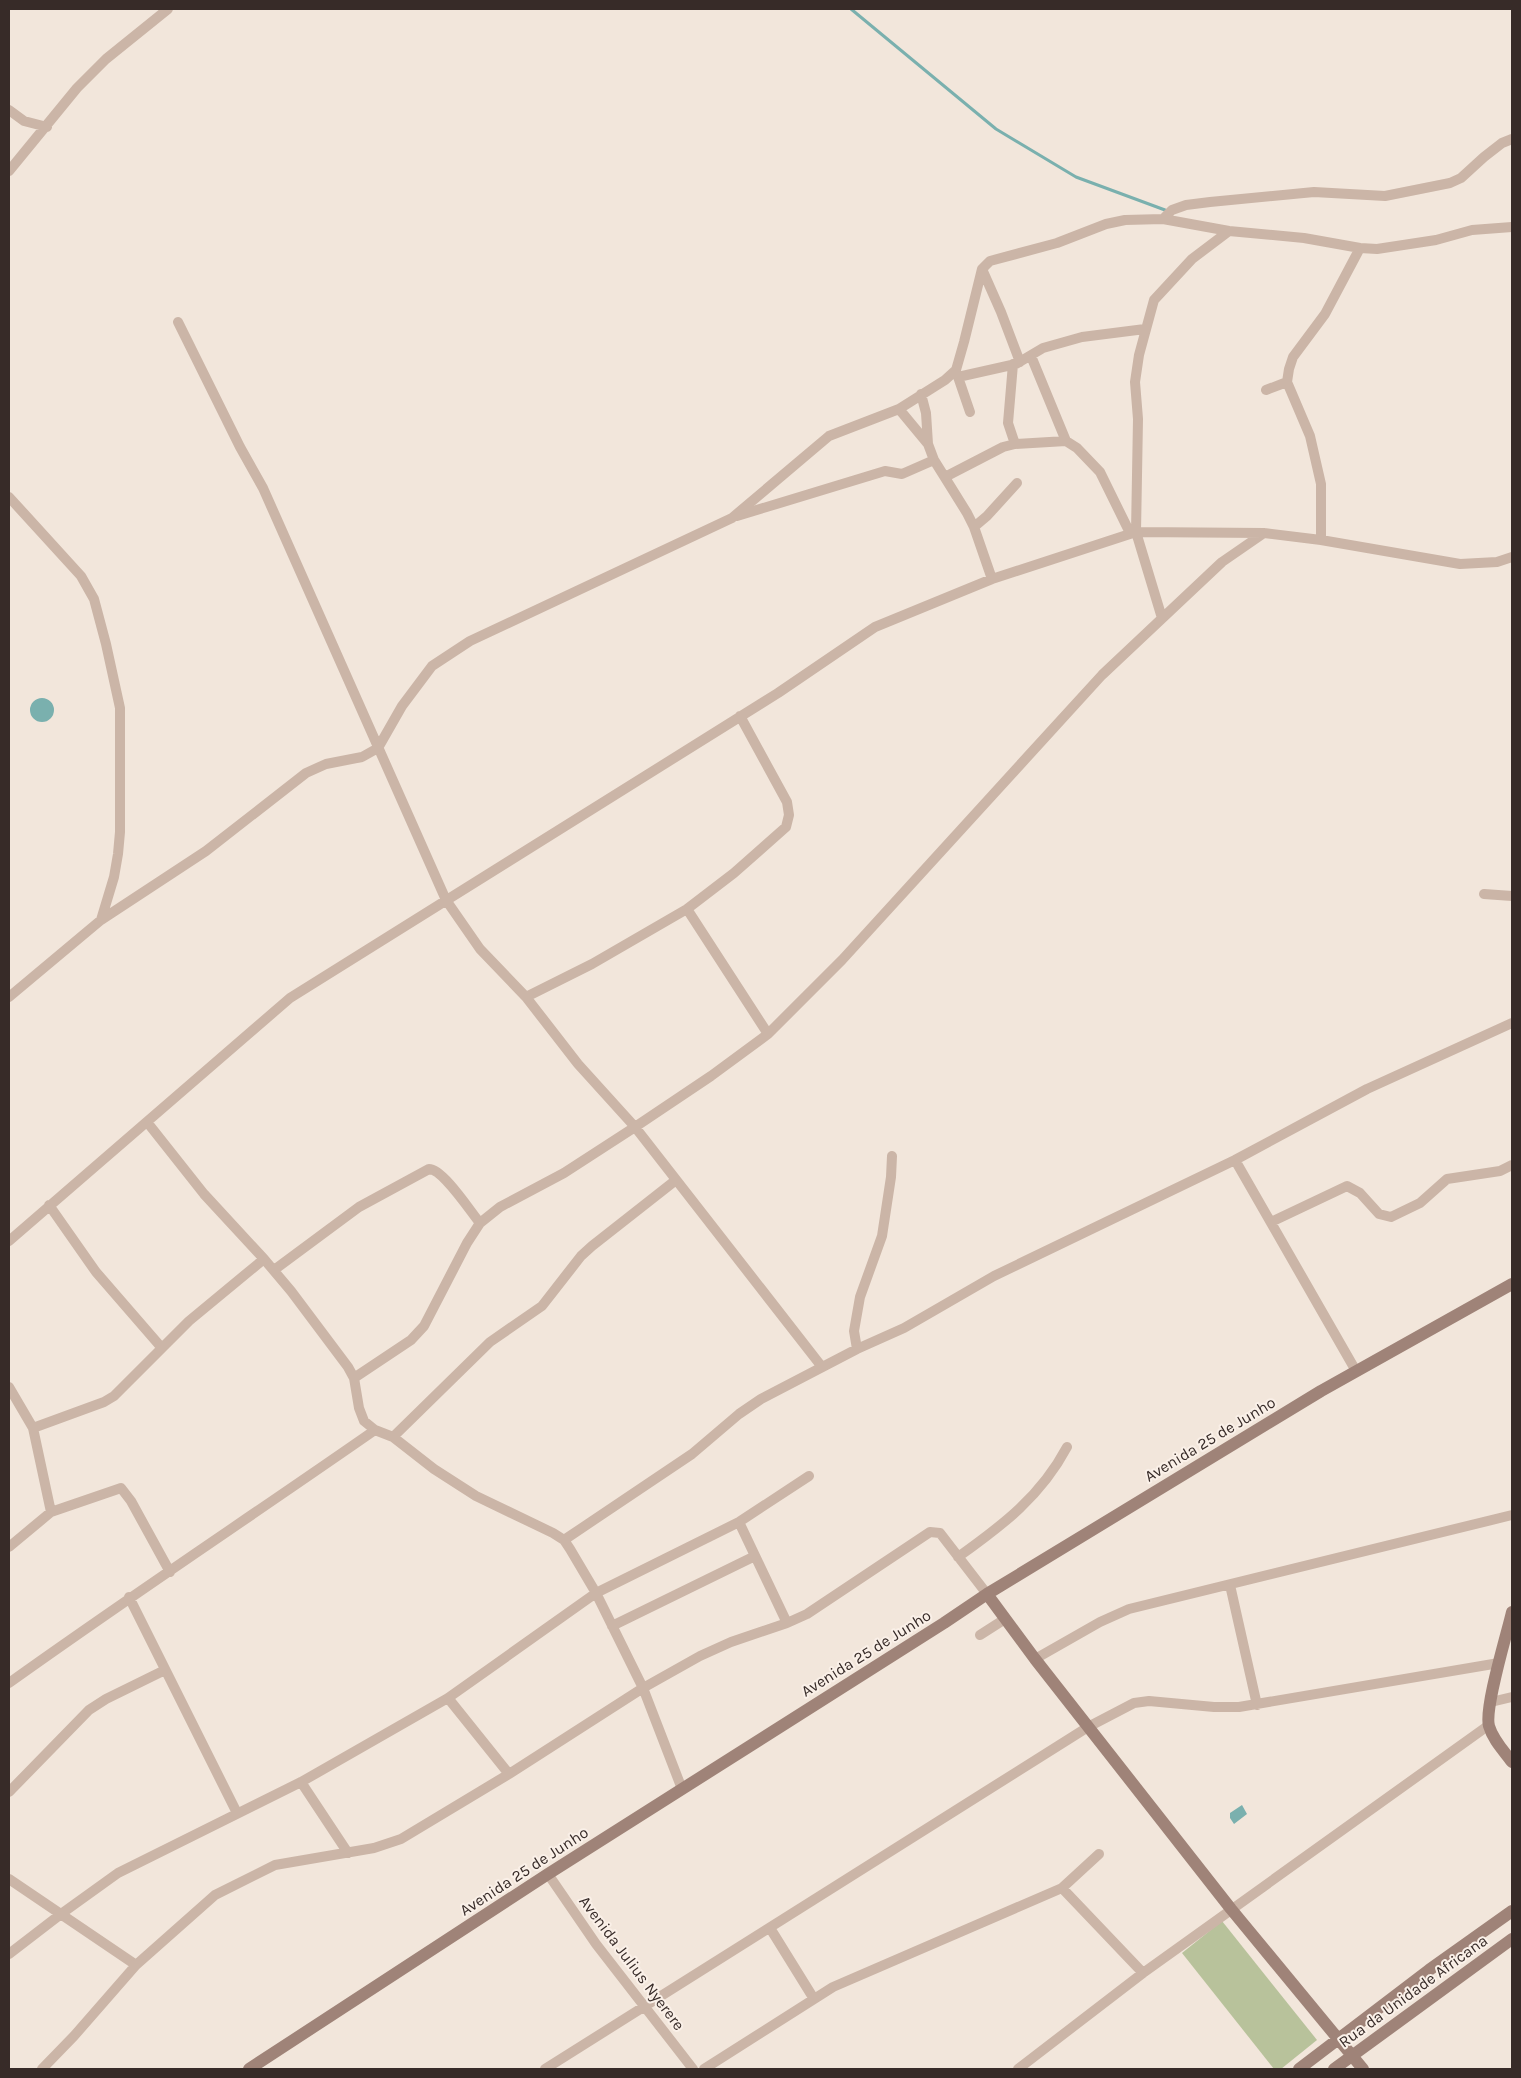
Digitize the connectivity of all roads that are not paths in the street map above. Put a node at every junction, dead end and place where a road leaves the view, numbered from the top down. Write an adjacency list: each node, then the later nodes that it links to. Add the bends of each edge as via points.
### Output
1 (168, 9): 3 (street, via 106,59)
2 (9, 110): 3 (street, via 24,121)
3 (47, 127): 5 (street)
4 (1512, 139): 6 (street, via 1502,143 1461,178 1450,183 1385,196 1314,192 1202,203 1172,210)
5 (9, 171)
6 (1163, 219): 8 (street); 10 (street, via 1106,224 1057,243 990,262)
7 (1512, 227): 9 (street, via 1472,230 1401,247)
8 (1229, 231): 9 (street, via 1304,238); 12 (street, via 1192,259 1154,300)
9 (1360, 248): 16 (street, via 1325,314 1293,357)
10 (982, 269): 14 (street, via 1001,312); 15 (street)
11 (178, 322): 37 (street, via 263,488)
12 (1145, 329): 13 (street, via 1082,336 1043,348); 30 (street, via 1135,382 1138,419)
13 (1032, 356): 14 (street); 21 (street)
14 (1016, 364): 15 (street); 23 (street, via 1008,423)
15 (957, 373): 18 (street); 20 (street)
16 (1287, 382): 17 (street); 32 (street, via 1310,436 1321,484)
17 (1266, 390)
18 (922, 394): 19 (street); 22 (street)
19 (899, 409): 22 (street); 28 (street, via 829,436)
20 (970, 412)
21 (1066, 441): 23 (street); 30 (street, via 1100,472)
22 (928, 444): 24 (street)
23 (1015, 444): 25 (street, via 1002,447)
24 (934, 460): 25 (street); 28 (street, via 902,474 884,471)
25 (945, 477): 29 (street)
26 (1017, 483): 29 (street)
27 (9, 497): 42 (street, via 81,576 94,599 120,708 120,832 114,877)
28 (732, 518): 37 (street, via 451,652 432,666 402,706)
29 (974, 527): 34 (street)
30 (1133, 532): 31 (street); 34 (street); 35 (street)
31 (1264, 533): 32 (street); 35 (street, via 1222,562)
32 (1321, 540): 33 (street, via 1460,564 1497,562)
33 (1512, 557)
34 (992, 579): 36 (street, via 875,627)
35 (1162, 618): 46 (street, via 1102,675 849,952)
36 (740, 716): 40 (street); 41 (street, via 787,802 786,827 734,873)
37 (378, 748): 40 (street); 42 (street, via 362,757 326,764 306,773 206,851)
38 (1484, 894): 39 (street)
39 (1512, 896)
40 (446, 900): 44 (street, via 480,949); 47 (street, via 290,998)
41 (686, 909): 44 (street, via 592,964); 46 (street)
42 (101, 920): 43 (street)
43 (9, 997)
44 (526, 997): 48 (street, via 578,1064)
45 (1512, 1024): 50 (street, via 1367,1089)
46 (768, 1034): 48 (street)
47 (147, 1122): 53 (street); 57 (street, via 204,1194)
48 (635, 1127): 52 (street); 55 (street, via 564,1172 500,1206)
49 (892, 1156): 61 (street, via 892,1177 882,1236 860,1297 854,1331)
50 (1236, 1160): 54 (street); 61 (street, via 994,1276 904,1328)
51 (1512, 1165): 54 (street, via 1500,1171 1447,1179 1420,1203 1391,1217 1379,1214 1360,1194 1347,1186)
52 (676, 1180): 62 (street); 68 (street, via 581,1256 542,1306 490,1342)
53 (50, 1205): 56 (street); 60 (street, via 96,1272)
54 (1271, 1222): 63 (street)
55 (480, 1223): 58 (street, via 445,1179 429,1168 359,1207); 64 (street, via 424,1326 411,1340)
56 (9, 1241)
57 (264, 1259): 58 (street); 60 (street)
58 (274, 1270): 64 (street)
59 (1512, 1284): 63 (street, Avenida 25 de Junho)
60 (162, 1348): 66 (street, via 114,1396)
61 (858, 1349): 62 (street)
62 (822, 1367): 74 (street, via 761,1399 692,1454)
63 (1356, 1371): 81 (street, Avenida 25 de Junho)
64 (354, 1378): 67 (street, via 359,1408 364,1420)
65 (9, 1387): 66 (street)
66 (33, 1428): 71 (street)
67 (375, 1430): 68 (street); 78 (street)
68 (393, 1438): 74 (street, via 455,1483)
69 (1067, 1447): 77 (street, via 1048,1480 1024,1506)
70 (809, 1476): 73 (street)
71 (52, 1512): 75 (street); 78 (street, via 123,1489)
72 (1512, 1515): 79 (street)
73 (739, 1522): 76 (street); 80 (street)
74 (564, 1540): 80 (street)
75 (9, 1547)
76 (755, 1556): 85 (street); 86 (street)
77 (958, 1557): 81 (street); 85 (street, via 940,1533 930,1532 825,1603)
78 (170, 1572): 82 (street)
79 (1230, 1586): 88 (street, via 1129,1608); 96 (street)
80 (596, 1593): 86 (street); 94 (street)
81 (986, 1594): 84 (street); 102 (street, Avenida 25 de Junho)
82 (129, 1597): 90 (street); 91 (street)
83 (1512, 1612): 89 (street)
84 (1005, 1619): 87 (street); 88 (street)
85 (787, 1623): 92 (street, via 716,1648)
86 (612, 1626): 92 (street)
87 (980, 1635)
88 (1035, 1659): 98 (street)
89 (1499, 1663): 95 (street); 96 (street)
90 (165, 1670): 103 (street, via 89,1710); 104 (street)
91 (9, 1683)
92 (643, 1688): 100 (street); 102 (street)
93 (1512, 1697): 95 (street)
94 (448, 1698): 100 (street); 101 (street)
95 (1491, 1702): 97 (street)
96 (1257, 1705): 98 (street, via 1214,1707 1149,1700 1134,1703)
97 (1489, 1724): 99 (street, via 1493,1736); 110 (street)
98 (1088, 1727): 110 (street); 113 (street)
99 (1512, 1762)
100 (509, 1774): 105 (street, via 401,1838)
101 (301, 1782): 104 (street); 105 (street)
102 (682, 1789): 107 (street, Avenida 25 de Junho)
103 (9, 1792)
104 (237, 1813): 112 (street, via 118,1873)
105 (348, 1853): 116 (street, via 274,1865 215,1895)
106 (1099, 1854): 109 (street)
107 (548, 1874): 119 (street, Avenida Julius Nyerere, via 596,1944); 123 (street, Avenida 25 de Junho)
108 (9, 1879): 112 (street)
109 (1062, 1888): 117 (street); 118 (street, via 894,1959)
110 (1231, 1909): 117 (street); 120 (street)
111 (1512, 1911): 120 (street, Rua da Unidade Africana)
112 (61, 1914): 115 (street); 116 (street)
113 (770, 1928): 118 (street); 119 (street)
114 (1512, 1939): 121 (street, Rua da Unidade Africana)
115 (9, 1954)
116 (136, 1965): 122 (street)
117 (1143, 1972): 127 (street)
118 (814, 1999): 126 (street)
119 (646, 2007): 124 (street); 125 (street, Avenida Julius Nyerere)
120 (1339, 2040): 121 (street); 128 (street, Rua da Unidade Africana)
121 (1352, 2056): 129 (street, Rua da Unidade Africana); 130 (street)
122 (48, 2067)
123 (249, 2069)
124 (545, 2069)
125 (693, 2069)
126 (704, 2069)
127 (1018, 2069)
128 (1299, 2069)
129 (1334, 2069)
130 (1363, 2069)

